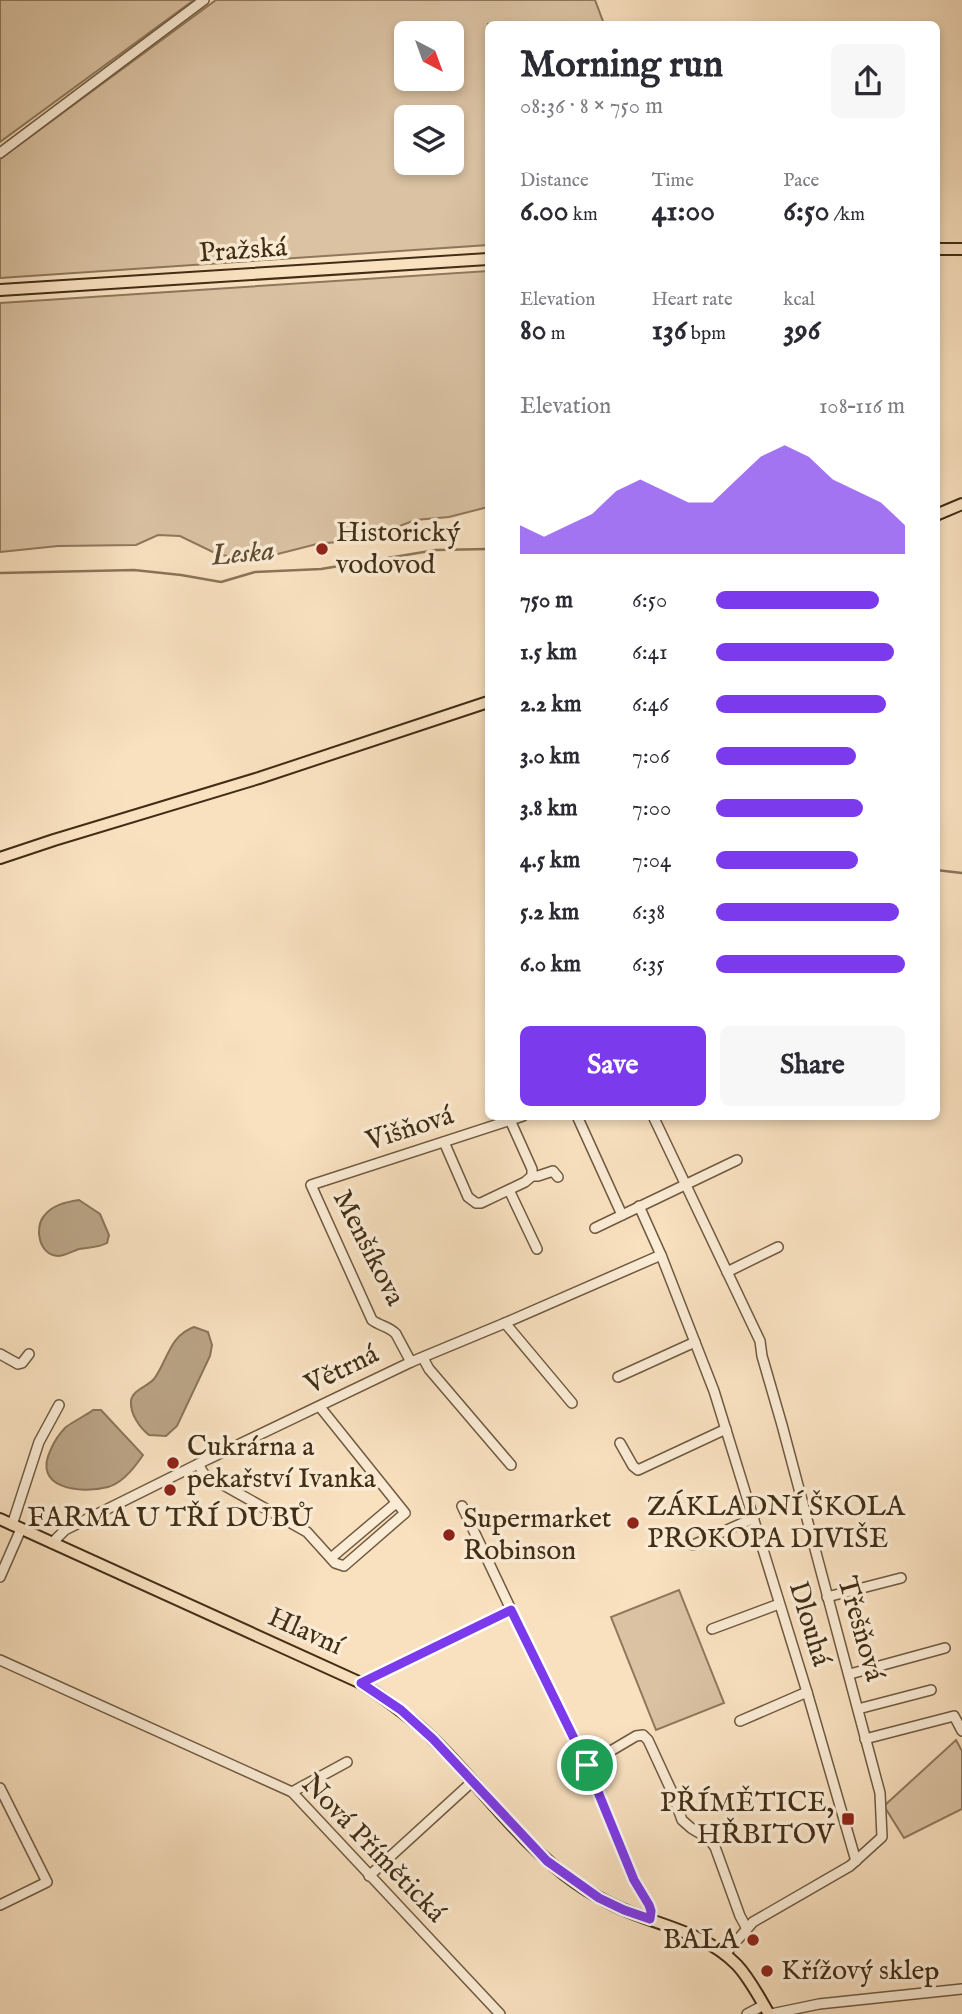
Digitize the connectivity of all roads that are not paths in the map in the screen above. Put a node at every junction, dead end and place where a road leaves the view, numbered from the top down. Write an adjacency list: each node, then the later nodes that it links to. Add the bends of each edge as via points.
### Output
1 (204, 0): 2 (street)
2 (0, 153)
3 (962, 249): 4 (main road)
4 (940, 250)
5 (485, 259): 6 (main road, Pražská)
6 (0, 290)
7 (962, 504): 8 (main road)
8 (940, 513)
9 (485, 703): 10 (main road)
10 (0, 858)
11 (510, 1120): 14 (street, Višňová); 16 (street)
12 (579, 1120): 22 (street)
13 (655, 1120): 18 (street, Třešňová)
14 (444, 1142): 19 (street, Višňová); 20 (street, via 471,1200 481,1203)
15 (737, 1160): 18 (street)
16 (532, 1176): 17 (street, via 553,1171); 20 (street)
17 (558, 1177)
18 (685, 1184): 21 (street); 27 (street, Třešňová)
19 (311, 1185): 33 (street, Menšíkova, via 372,1320 396,1334)
20 (509, 1190): 25 (street)
21 (639, 1206): 22 (street); 26 (street, Dlouhá)
22 (622, 1214): 23 (street)
23 (596, 1227)
24 (778, 1247): 27 (street)
25 (537, 1250)
26 (661, 1255): 28 (street, Větrná); 29 (street, Dlouhá)
27 (727, 1272): 52 (street, Třešňová, via 760,1341)
28 (505, 1324): 32 (street, Větrná); 35 (street)
29 (695, 1342): 34 (street); 38 (street, Dlouhá)
30 (0, 1354): 31 (street, via 18,1364)
31 (29, 1354)
32 (423, 1358): 33 (street, Větrná); 41 (street)
33 (411, 1362): 37 (street, Větrná)
34 (618, 1377)
35 (572, 1403)
36 (59, 1405): 46 (street, via 39,1442)
37 (320, 1407): 40 (street, Větrná); 42 (street)
38 (726, 1429): 39 (street, via 638,1469); 44 (street, Dlouhá)
39 (620, 1443)
40 (198, 1464): 47 (street, Větrná, via 65,1530); 49 (street, via 204,1474 307,1532)
41 (511, 1465)
42 (396, 1503): 49 (street); 49 (street, via 405,1513 344,1566)
43 (462, 1506): 54 (street)
44 (754, 1518): 48 (street); 53 (street, Dlouhá)
45 (0, 1519): 46 (main road, Hlavní)
46 (16, 1527): 47 (main road, Hlavní); 50 (street)
47 (52, 1543): 59 (main road, Hlavní)
48 (693, 1545)
49 (331, 1558)
50 (0, 1577)
51 (901, 1578): 52 (street)
52 (827, 1597): 58 (street, Třešňová)
53 (779, 1604): 55 (street); 61 (street, Dlouhá)
54 (511, 1610): 59 (street); 67 (street)
55 (712, 1629)
56 (945, 1648): 58 (street)
57 (0, 1660): 70 (street, Nová Přímětická)
58 (850, 1674): 62 (street, Třešňová)
59 (361, 1683): 68 (main road, Hlavní, via 401,1710)
60 (931, 1690): 62 (street)
61 (807, 1692): 63 (street); 71 (street, Dlouhá)
62 (859, 1709): 65 (street, Třešňová)
63 (740, 1721)
64 (962, 1731): 65 (street, via 954,1716)
65 (865, 1739): 71 (street, Třešňová, via 882,1800 882,1837)
66 (347, 1762): 70 (street)
67 (587, 1765): 74 (street, via 634,1880 649,1905); 75 (street, via 636,1737 643,1735 648,1740 682,1819 715,1847)
68 (473, 1781): 72 (street); 74 (main road, Hlavní, via 547,1861 599,1898)
69 (0, 1788): 73 (street, via 47,1882)
70 (292, 1792): 72 (street, Nová Přímětická)
71 (856, 1861): 75 (street, Třešňová)
72 (369, 1876): 79 (street, Nová Přímětická)
73 (0, 1905)
74 (650, 1919): 76 (main road, Hlavní, via 699,1938)
75 (747, 1927): 76 (street)
76 (725, 1954): 78 (main road, Hlavní, via 746,1976)
77 (962, 1989): 78 (street)
78 (768, 2011): 80 (street)
79 (500, 2014)
80 (747, 2014)

